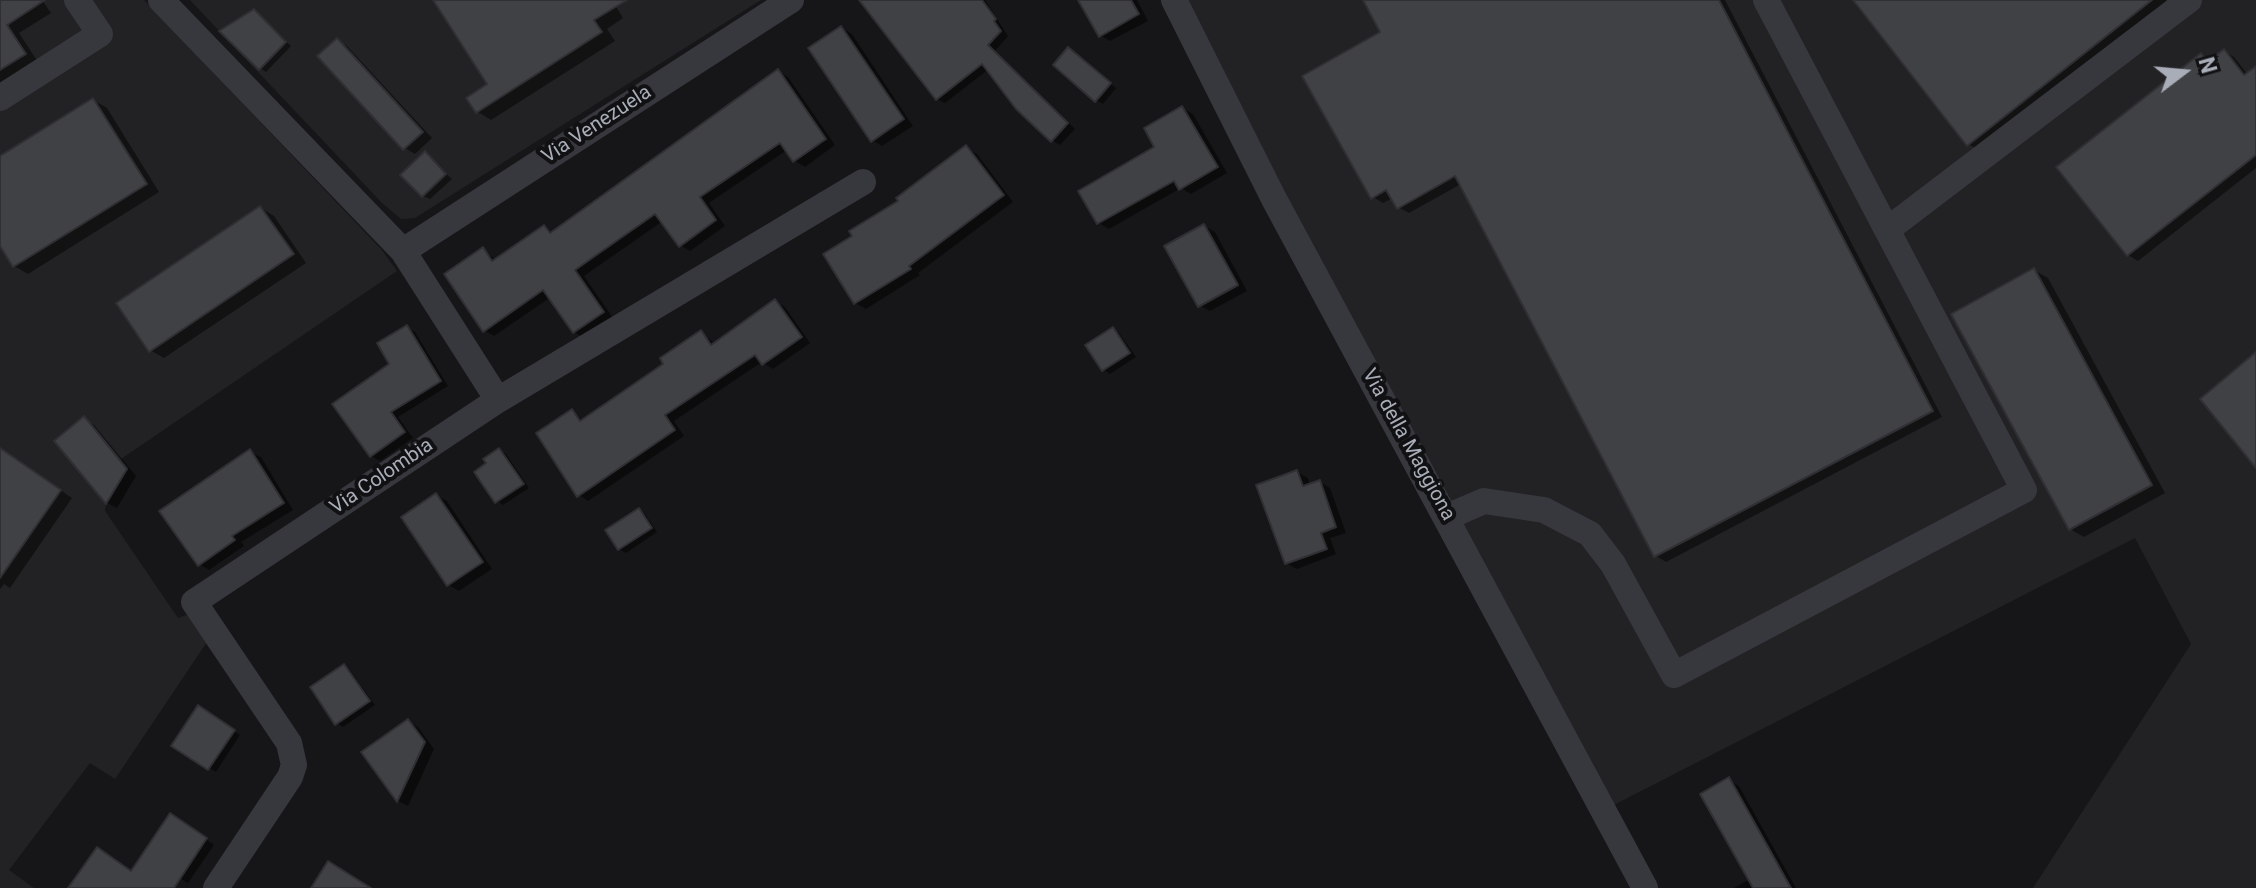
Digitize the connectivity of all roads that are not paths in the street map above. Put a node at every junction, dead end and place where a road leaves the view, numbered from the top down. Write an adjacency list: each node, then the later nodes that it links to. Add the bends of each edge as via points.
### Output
1 (77, 0): 7 (street, via 100,34)
2 (161, 0): 10 (street)
3 (791, 0): 10 (street, Via Venezuela)
4 (1766, 0): 9 (street)
5 (2189, 0): 9 (street)
6 (1184, 4): 12 (street, Via della Maggiona, via 1274,199)
7 (0, 98)
8 (863, 182): 11 (street, Via Colombia)
9 (1887, 230): 12 (street, via 2024,490 1674,675 1613,564 1590,534 1544,510 1484,501)
10 (403, 251): 11 (street)
11 (498, 400): 13 (street, Via Colombia, via 194,602 289,743 294,765)
12 (1447, 517): 14 (street, Via della Maggiona)
13 (216, 888)
14 (1645, 888)

